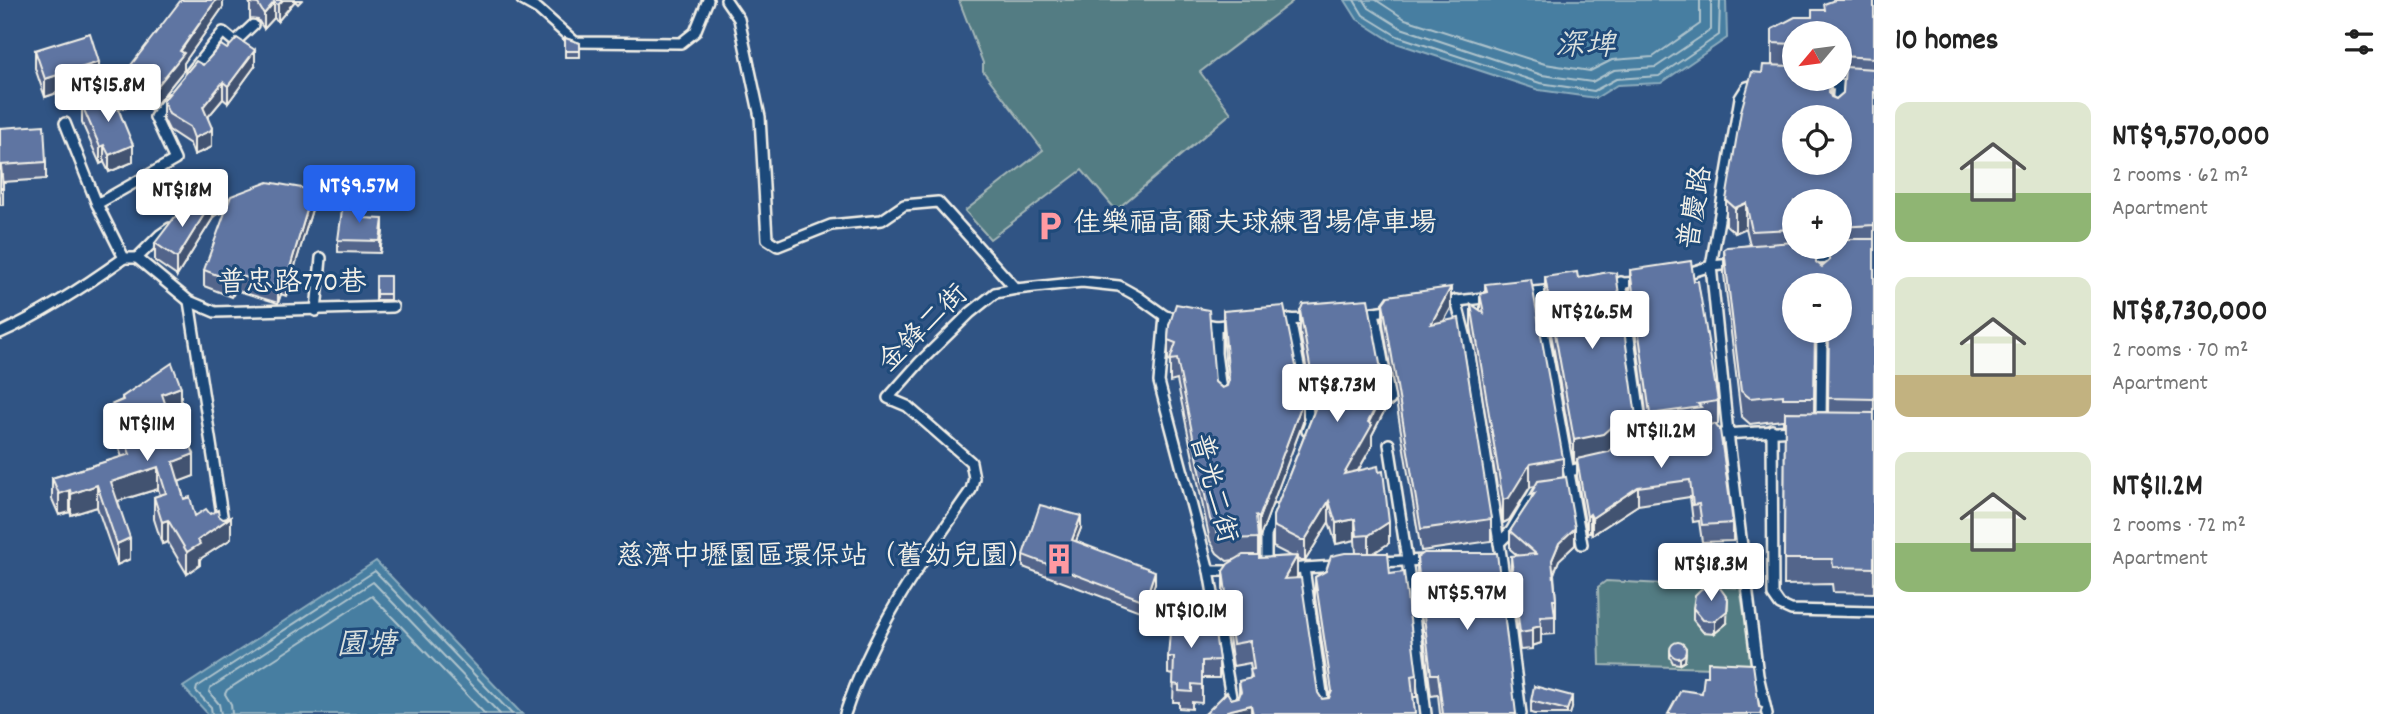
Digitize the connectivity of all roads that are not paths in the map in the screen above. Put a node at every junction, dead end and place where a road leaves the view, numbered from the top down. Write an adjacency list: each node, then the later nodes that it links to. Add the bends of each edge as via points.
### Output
1 (522, 0): 2 (lane, via 575,42 681,43 695,32)
2 (708, 0)
3 (726, 0): 28 (lane, via 739,19 760,117 768,239 778,246 831,225 882,220 904,205 938,202)
4 (253, 25): 6 (lane, via 235,42 223,32)
5 (1768, 82): 22 (lane, 普慶路, via 1747,87 1740,98)
6 (180, 85)
7 (1852, 85): 8 (lane)
8 (1874, 86)
9 (172, 96): 12 (lane, via 155,117 175,160)
10 (65, 123): 12 (lane)
11 (250, 198): 13 (lane)
12 (97, 204): 15 (lane)
13 (193, 217)
14 (182, 221): 16 (lane)
15 (124, 258): 16 (lane); 47 (lane)
16 (137, 258): 34 (lane, 普忠路770巷)
17 (321, 258): 38 (lane)
18 (1809, 259): 20 (lane)
19 (1823, 259): 23 (lane)
20 (1795, 260)
21 (1739, 264): 22 (lane)
22 (1711, 266): 24 (lane); 52 (lane, 普慶路)
23 (1823, 272)
24 (1673, 277)
25 (1621, 282): 26 (lane); 27 (lane); 57 (lane)
26 (1647, 282)
27 (1597, 285)
28 (1016, 289): 41 (lane, 金鋒二街, via 1082,282 1119,286); 78 (lane, 金鋒二街, via 995,293 970,313 888,398 907,405 971,462 974,478 971,490 888,617)
29 (1560, 289): 30 (lane)
30 (1536, 292): 31 (lane); 60 (lane)
31 (1509, 295)
32 (1496, 296): 33 (lane)
33 (1456, 300): 35 (lane); 66 (lane, via 1470,354)
34 (189, 301): 38 (lane, 普忠路770巷, via 215,313); 65 (lane)
35 (1429, 304)
36 (393, 307): 38 (lane, 普忠路770巷)
37 (1401, 308): 39 (lane)
38 (316, 311)
39 (1374, 312): 40 (lane); 49 (lane)
40 (1347, 315)
41 (1165, 316): 46 (lane, 金鋒二街); 75 (lane, 普光二街, via 1159,382)
42 (1320, 318): 43 (lane)
43 (1290, 319): 44 (lane); 54 (lane, via 1310,423)
44 (1263, 321)
45 (1239, 324): 46 (lane, 金鋒二街)
46 (1216, 326): 50 (lane)
47 (0, 333)
48 (1822, 343): 51 (lane, via 1821,431)
49 (1390, 400)
50 (1222, 402)
51 (1772, 430): 52 (lane); 77 (lane, via 1773,595 1791,610)
52 (1728, 433): 53 (lane); 83 (lane, 普慶路, via 1758,675)
53 (1716, 435)
54 (1305, 436)
55 (1389, 444): 68 (lane)
56 (1656, 444): 57 (lane)
57 (1644, 445): 58 (lane)
58 (1634, 447)
59 (1593, 466): 60 (lane)
60 (1569, 471): 61 (lane)
61 (1572, 487): 62 (lane); 67 (lane)
62 (1559, 488)
63 (1546, 490): 66 (lane, via 1534,492)
64 (1280, 498): 74 (lane, via 1266,536 1263,570)
65 (225, 534)
66 (1499, 543): 71 (lane)
67 (1582, 544)
68 (1407, 559): 69 (lane); 72 (lane); 81 (lane)
69 (1434, 560)
70 (1489, 561): 71 (lane)
71 (1502, 562): 82 (lane)
72 (1368, 563)
73 (1342, 566): 74 (lane)
74 (1304, 568): 80 (lane)
75 (1209, 571): 76 (lane); 79 (lane, 普光二街)
76 (1241, 571)
77 (1874, 612)
78 (845, 714)
79 (1234, 714)
80 (1325, 714)
81 (1426, 714)
82 (1521, 714)
83 (1767, 714)

